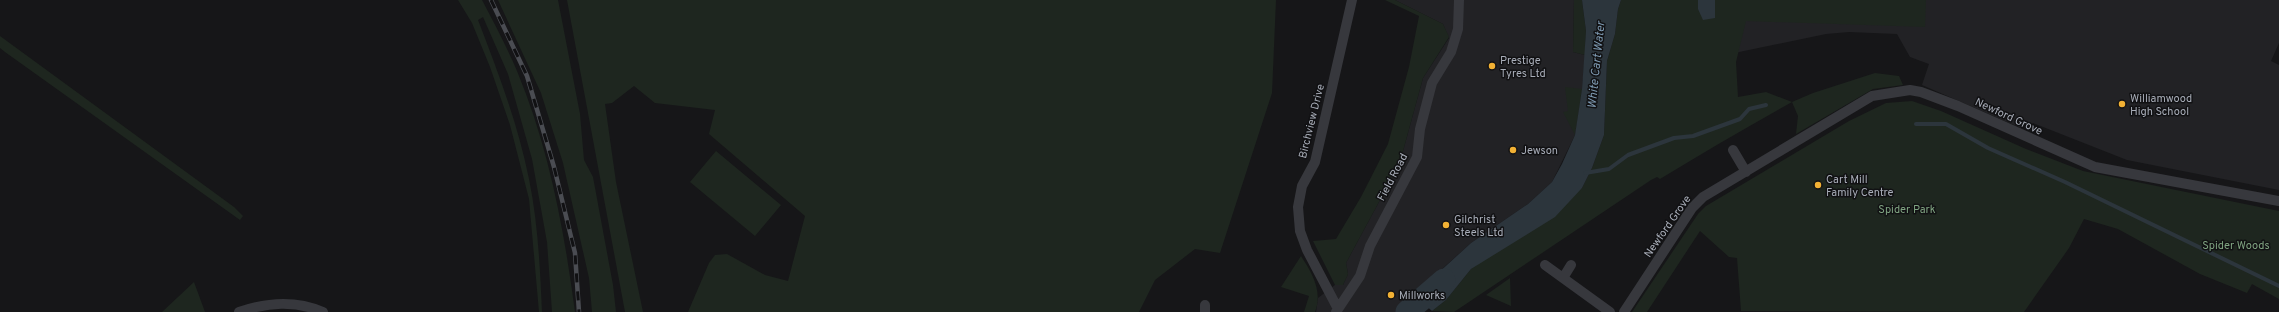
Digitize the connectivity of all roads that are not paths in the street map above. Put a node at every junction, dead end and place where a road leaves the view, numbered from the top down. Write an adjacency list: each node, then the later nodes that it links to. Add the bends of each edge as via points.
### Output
1 (1352, 0): 9 (street, Birchview Drive, via 1315,162 1302,186 1298,207 1302,237)
2 (1459, 0): 9 (street, Field Road, via 1458,29 1451,52 1432,83 1420,129 1417,157 1370,246 1360,276)
3 (1733, 150): 4 (street)
4 (1746, 172): 5 (street, Newford Grove, via 1872,96 1910,90 1958,106 2095,167); 13 (street, Newford Grove, via 1703,197 1692,208)
5 (2279, 201)
6 (1571, 265): 8 (street)
7 (1545, 266): 8 (street)
8 (1563, 278): 12 (street)
9 (1337, 311)
10 (239, 312): 11 (street, via 256,306 293,302)
11 (323, 312)
12 (1610, 312)
13 (1624, 312)

